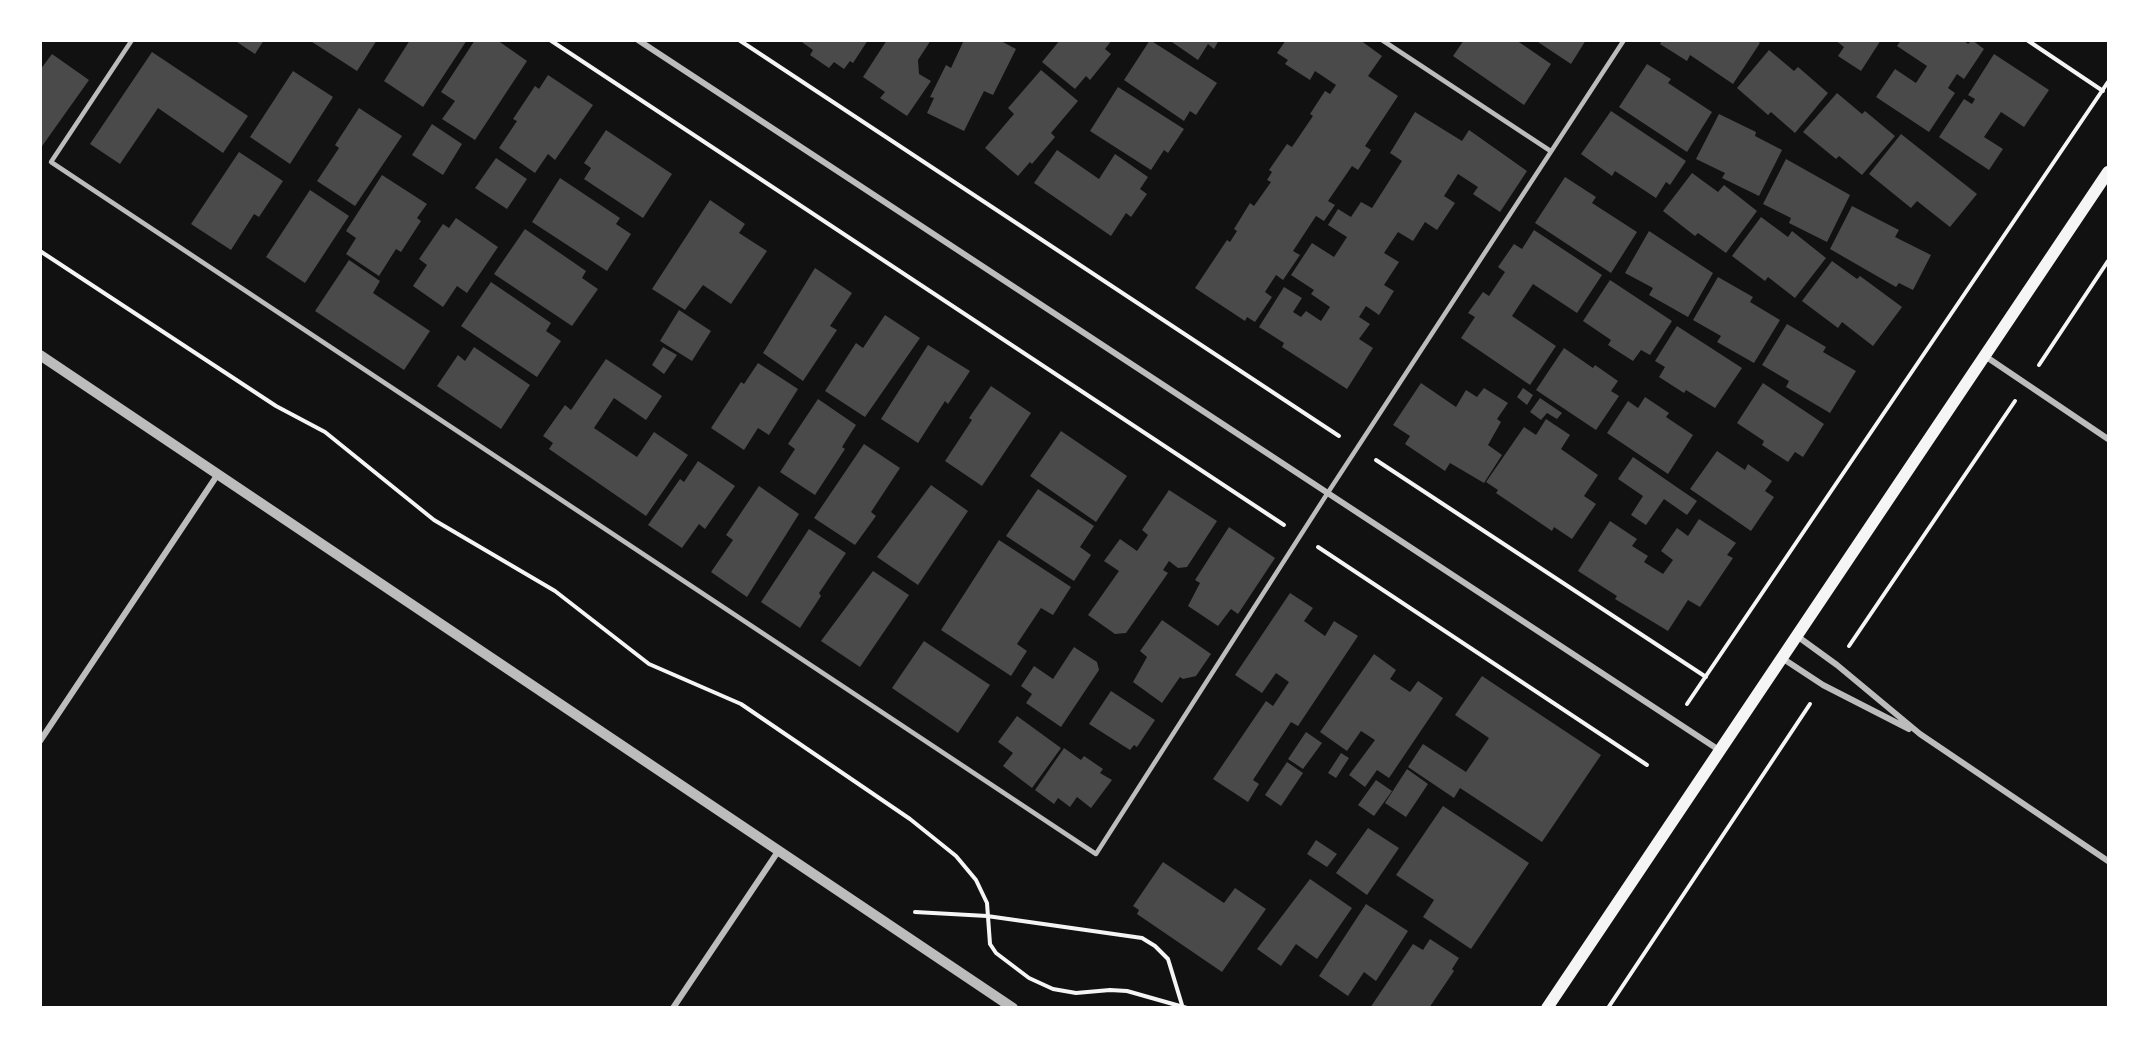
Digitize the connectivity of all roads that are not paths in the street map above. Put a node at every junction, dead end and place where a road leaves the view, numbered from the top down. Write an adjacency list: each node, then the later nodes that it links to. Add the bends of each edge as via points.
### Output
1 (132, 40): 11 (lane, via 51,162 1096,854)
2 (638, 40): 11 (street)
3 (1382, 40): 5 (lane)
4 (1624, 40): 5 (lane)
5 (1550, 150): 11 (lane)
6 (2109, 172): 8 (main road)
7 (40, 355): 10 (street)
8 (1985, 356): 9 (street); 12 (main road)
9 (2109, 439)
10 (218, 474): 15 (street); 17 (street)
11 (1326, 494): 16 (street)
12 (1797, 636): 13 (main road); 14 (street)
13 (1781, 658): 14 (street, via 1823,685); 16 (main road)
14 (1920, 734): 18 (street)
15 (40, 741)
16 (1719, 750): 21 (main road)
17 (779, 849): 19 (street); 20 (street)
18 (2109, 861)
19 (673, 1008)
20 (1013, 1008)
21 (1547, 1008)

